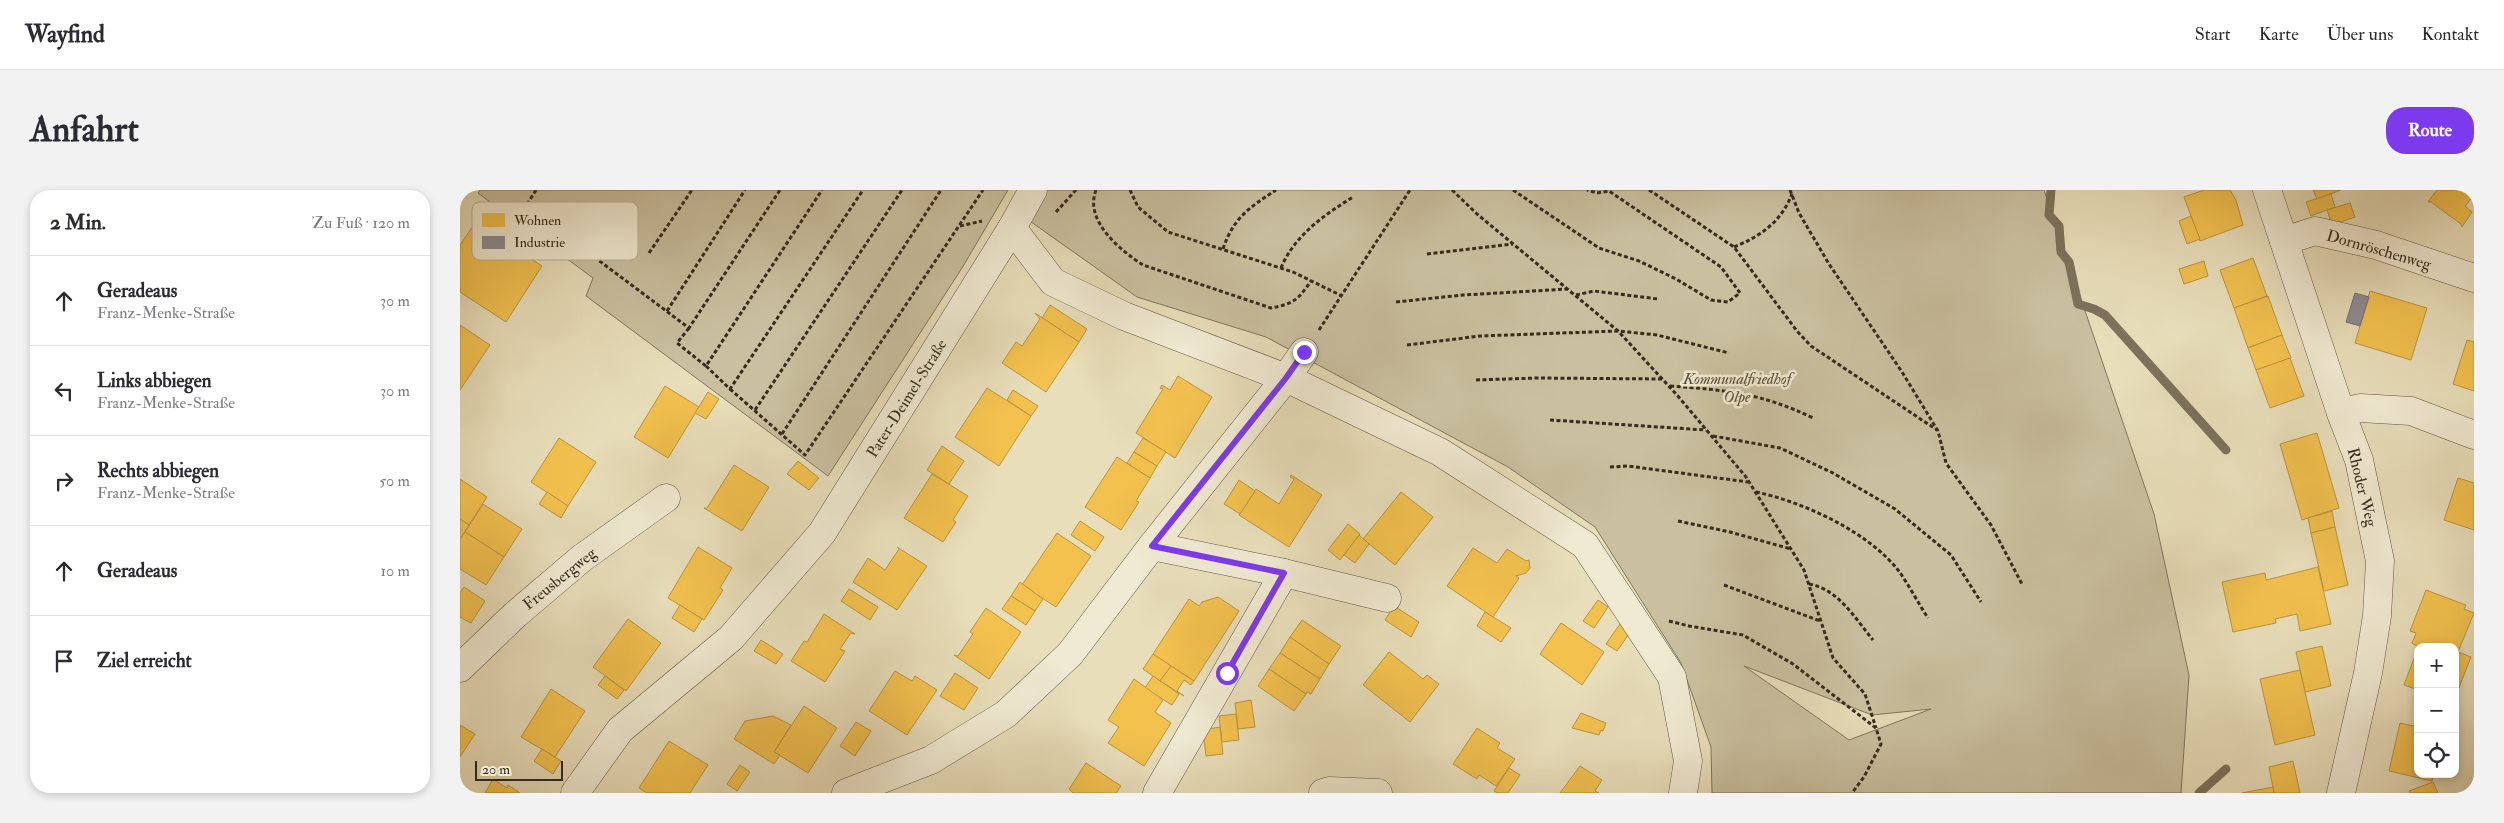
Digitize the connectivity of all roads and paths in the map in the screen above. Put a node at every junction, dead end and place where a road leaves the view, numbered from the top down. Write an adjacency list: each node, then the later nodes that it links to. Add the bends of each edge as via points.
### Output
1 (536, 190): 23 (path)
2 (692, 190): 29 (path)
3 (745, 190): 40 (path)
4 (780, 190): 41 (path)
5 (822, 190): 46 (path)
6 (863, 190): 51 (path)
7 (902, 190): 52 (path)
8 (941, 190): 58 (path)
9 (983, 190): 58 (path, via 805,454)
10 (1033, 190): 24 (street, Pater-Deimel-Straße)
11 (1096, 190): 34 (path, via 1096,215 1106,234 1143,266 1271,308 1290,305)
12 (1130, 190): 27 (path, via 1138,207 1168,232)
13 (1276, 190): 27 (path, via 1250,207 1229,230)
14 (1410, 190): 36 (path)
15 (1452, 190): 26 (path)
16 (1513, 190): 18 (path, via 1599,248 1676,278 1712,300 1728,302 1740,293 1721,267)
17 (1588, 190): 18 (path, via 1597,193)
18 (1609, 190)
19 (1649, 190): 28 (path)
20 (2267, 190): 25 (street, Rhoder Weg)
21 (1791, 192): 28 (path, via 1788,205 1774,223 1759,237); 57 (path, via 1799,213 1829,264)
22 (1353, 198): 32 (path, via 1316,222 1296,242)
23 (528, 202)
24 (1012, 228): 47 (street, via 1053,282 1124,316); 80 (street, Pater-Deimel-Straße, via 822,533 731,638 620,730)
25 (2284, 241): 33 (street, Dornröschenweg, via 2315,231 2376,245); 53 (street, Rhoder Weg)
26 (1513, 244): 30 (path); 35 (path)
27 (1223, 248): 32 (path)
28 (1734, 248): 57 (path, via 1811,346)
29 (649, 253)
30 (1427, 254)
31 (599, 260): 40 (path)
32 (1282, 268): 34 (path)
33 (2474, 278)
34 (1311, 281): 36 (path)
35 (1568, 288): 37 (path); 39 (path, via 1463,294)
36 (1342, 296): 44 (path)
37 (1576, 296): 38 (path, via 1594,291); 42 (path)
38 (1658, 299)
39 (1396, 302)
40 (667, 311): 41 (path)
41 (689, 328): 46 (path, via 677,343)
42 (1618, 331): 43 (path, via 1480,336); 45 (path, via 1657,335); 48 (path)
43 (1407, 344)
44 (1304, 352): 47 (street)
45 (1729, 353)
46 (706, 366): 51 (path)
47 (1286, 378): 66 (street); 74 (street, via 1440,452 1585,545)
48 (1663, 379): 49 (path); 50 (path)
49 (1476, 380)
50 (1670, 386): 54 (path, via 1759,396); 56 (path)
51 (730, 389): 52 (path)
52 (754, 410): 58 (path)
53 (2341, 413): 59 (street, via 2360,408 2412,411); 87 (street, Rhoder Weg, via 2359,460 2380,561 2377,616)
54 (1813, 418)
55 (1550, 420): 56 (path)
56 (1706, 430): 60 (path)
57 (1938, 431): 70 (path, via 1946,463 1991,525)
58 (782, 434)
59 (2474, 435)
60 (1712, 436): 62 (path); 73 (path, via 1780,448 1831,472 1895,509 1951,555)
61 (1610, 467): 62 (path, via 1628,466)
62 (1749, 482): 63 (path)
63 (1755, 492): 67 (path); 75 (path, via 1784,498 1832,520 1868,543 1897,570)
64 (666, 498): 78 (street, Freusbergweg, via 582,558 516,614)
65 (1678, 521): 67 (path)
66 (1152, 546): 68 (street); 81 (street, via 1070,654 1006,714 931,760)
67 (1791, 550): 69 (path)
68 (1284, 573): 72 (street); 82 (street)
69 (1809, 584): 76 (path); 77 (path, via 1822,587 1839,599)
70 (2022, 584)
71 (1724, 585): 76 (path)
72 (1387, 598)
73 (1981, 602)
74 (1625, 603): 79 (path, via 1645,613 1689,626 1742,635 1793,664); 85 (street, via 1672,677 1688,761)
75 (1928, 618)
76 (1821, 622): 79 (path, via 1833,658 1865,694)
77 (1873, 640)
78 (460, 668)
79 (1876, 728): 86 (path, via 1881,744)
80 (575, 793)
81 (846, 793)
82 (1157, 793)
83 (1323, 793): 84 (street)
84 (1378, 793)
85 (1683, 793)
86 (1852, 793)
87 (2341, 793)

